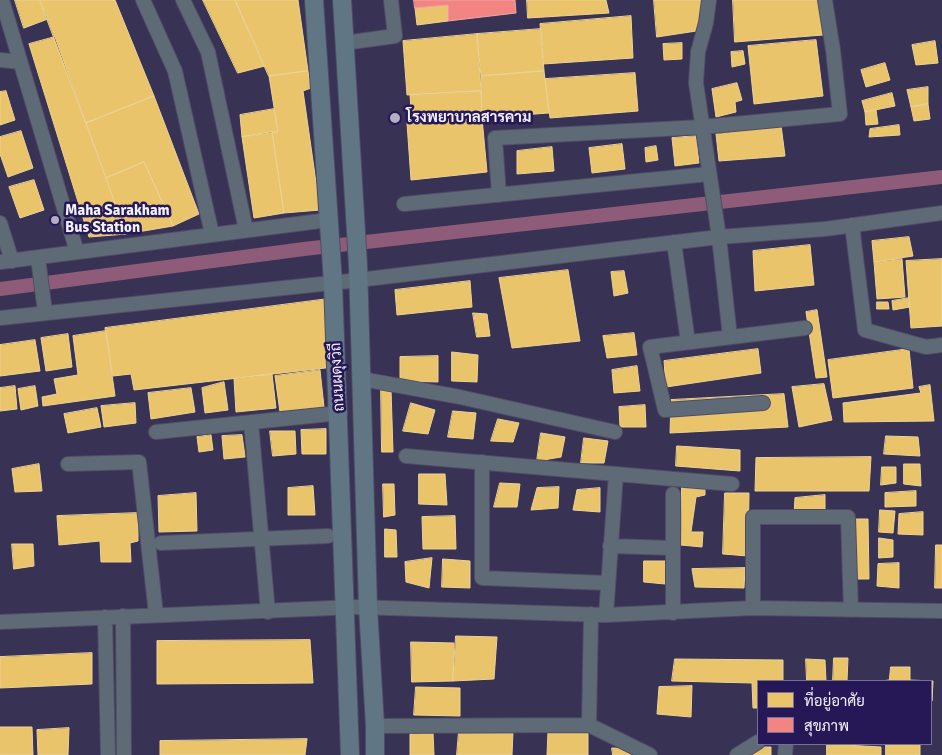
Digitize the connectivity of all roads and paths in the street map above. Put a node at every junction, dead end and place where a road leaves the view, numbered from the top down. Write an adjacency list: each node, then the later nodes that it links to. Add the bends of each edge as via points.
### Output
1 (2, 0): 11 (street)
2 (143, 0): 22 (street, via 175,71)
3 (183, 0): 20 (street, via 208,52)
4 (314, 0): 19 (main road, ถนนผดุงวิถี)
5 (342, 0): 9 (main road, ถนนผดุงวิถี)
6 (391, 0): 9 (street, via 395,36)
7 (708, 0): 12 (street, via 696,83)
8 (825, 0): 12 (street, via 840,114)
9 (344, 44): 27 (main road, ถนนผดุงวิถี)
10 (0, 60): 11 (street)
11 (20, 62): 24 (street)
12 (702, 127): 13 (street); 14 (street, via 495,138)
13 (709, 177): 14 (street); 21 (street)
14 (499, 195): 15 (street)
15 (404, 204)
16 (942, 212): 18 (street)
17 (0, 223): 26 (street)
18 (852, 225): 21 (street); 34 (street, via 865,330 926,347)
19 (328, 228): 20 (street); 28 (main road, ถนนผดุงวิถี)
20 (246, 230): 22 (street)
21 (718, 231): 23 (street); 32 (street)
22 (212, 234): 24 (street)
23 (674, 242): 27 (street); 33 (street)
24 (76, 252): 25 (street)
25 (38, 258): 26 (street); 29 (street)
26 (6, 261)
27 (358, 272): 28 (street); 35 (main road, ถนนผดุงวิถี)
28 (333, 275): 29 (street); 37 (main road, ถนนผดุงวิถี)
29 (46, 312): 30 (street)
30 (0, 318)
31 (806, 328): 32 (street)
32 (730, 337): 33 (street)
33 (688, 342): 36 (street, via 650,347 664,410)
34 (942, 345)
35 (362, 379): 40 (street, via 460,396); 53 (main road, ถนนผดุงวิถี)
36 (764, 403)
37 (340, 413): 38 (street); 54 (main road, ถนนผดุงวิถี)
38 (251, 422): 39 (street); 48 (street)
39 (156, 432)
40 (615, 432)
41 (406, 456): 42 (street)
42 (482, 462): 44 (street); 52 (street, via 482,578)
43 (68, 464): 60 (street, via 140,462)
44 (616, 474): 45 (street); 50 (street)
45 (732, 484)
46 (673, 494): 51 (street)
47 (328, 536): 48 (street)
48 (260, 539): 49 (street); 58 (street)
49 (161, 543)
50 (610, 546): 51 (street); 52 (street)
51 (673, 548): 59 (street)
52 (607, 583): 62 (street)
53 (368, 607): 54 (street); 61 (street); 67 (main road, ถนนผดุงวิถี)
54 (346, 608): 58 (street); 71 (main road, ถนนผดุงวิถี)
55 (754, 608): 56 (street); 56 (street, via 754,517 848,517); 59 (street)
56 (851, 610): 57 (street)
57 (942, 611)
58 (268, 612): 60 (street)
59 (673, 613): 62 (street)
60 (156, 614): 63 (street)
61 (591, 614): 62 (street); 66 (street)
62 (606, 614)
63 (123, 616): 64 (street); 70 (street)
64 (105, 617): 65 (street); 69 (street)
65 (0, 622)
66 (589, 725): 67 (street); 73 (street)
67 (375, 726): 72 (main road, ถนนผดุงวิถี)
68 (757, 743): 74 (street)
69 (108, 755)
70 (124, 755)
71 (350, 755)
72 (375, 755)
73 (650, 755)
74 (738, 755)

